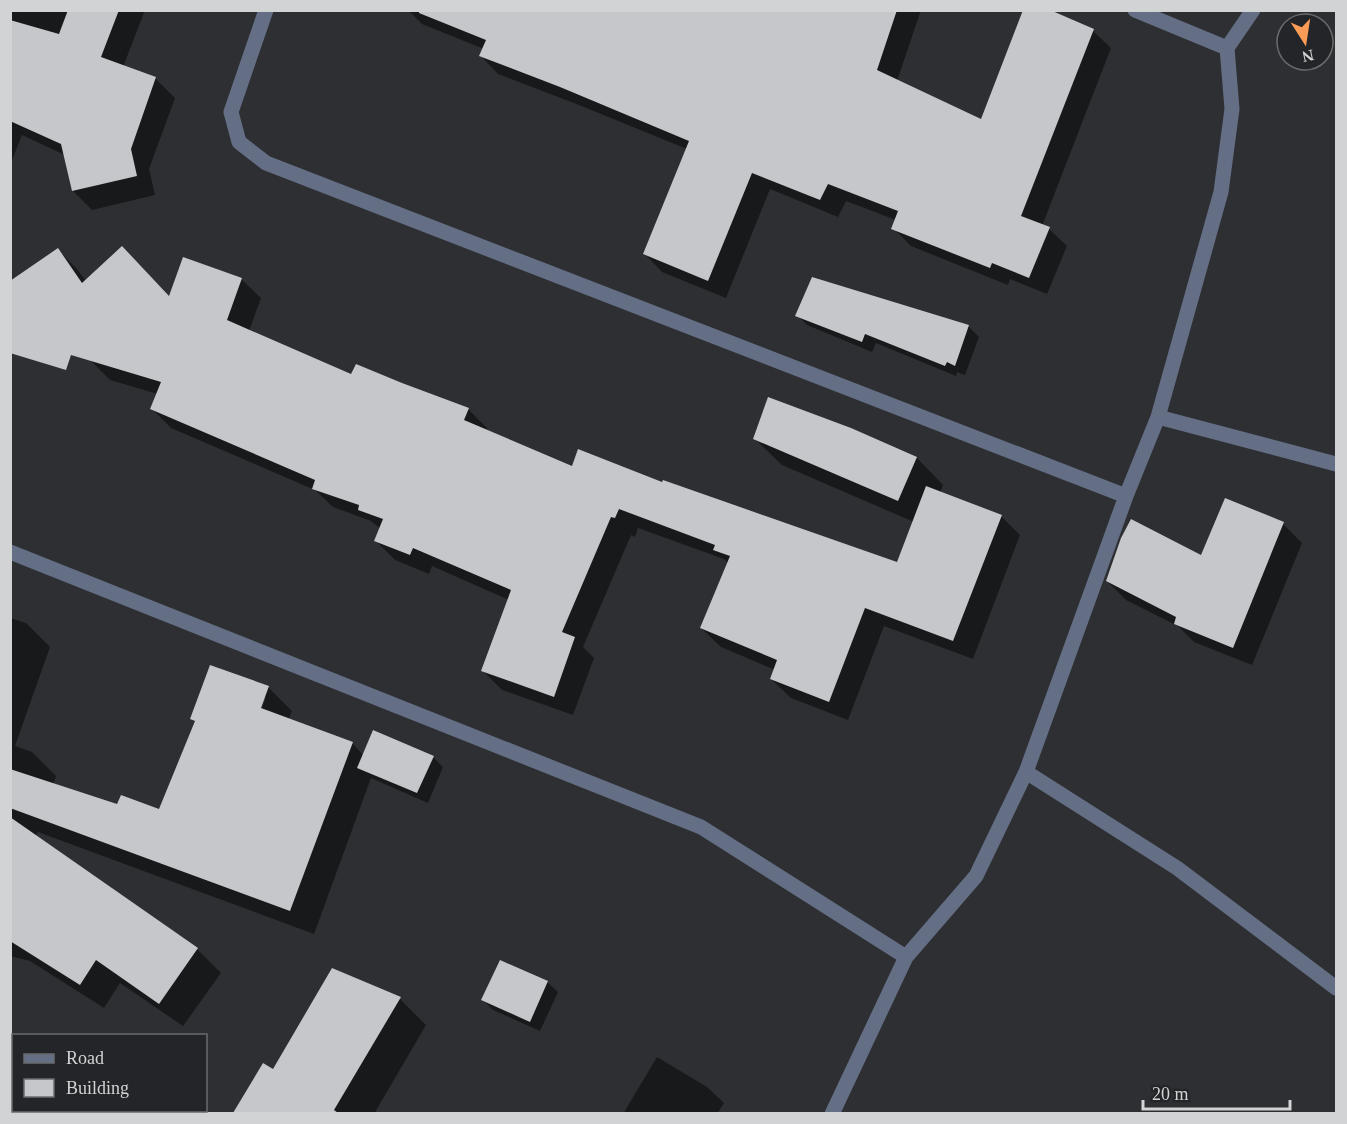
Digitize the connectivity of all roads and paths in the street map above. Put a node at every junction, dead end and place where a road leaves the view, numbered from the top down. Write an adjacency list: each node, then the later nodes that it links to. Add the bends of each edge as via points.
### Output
1 (266, 10): 7 (street, via 231,112 239,142 266,164)
2 (1135, 10): 4 (street)
3 (1253, 10): 4 (street)
4 (1227, 48): 5 (street, via 1232,109 1221,192)
5 (1158, 417): 6 (street); 7 (street)
6 (1336, 464)
7 (1126, 496): 9 (street)
8 (10, 552): 10 (street, via 701,827)
9 (1026, 772): 10 (street, via 976,876); 11 (street, via 1177,868)
10 (906, 957): 12 (street)
11 (1336, 988)
12 (832, 1113)

